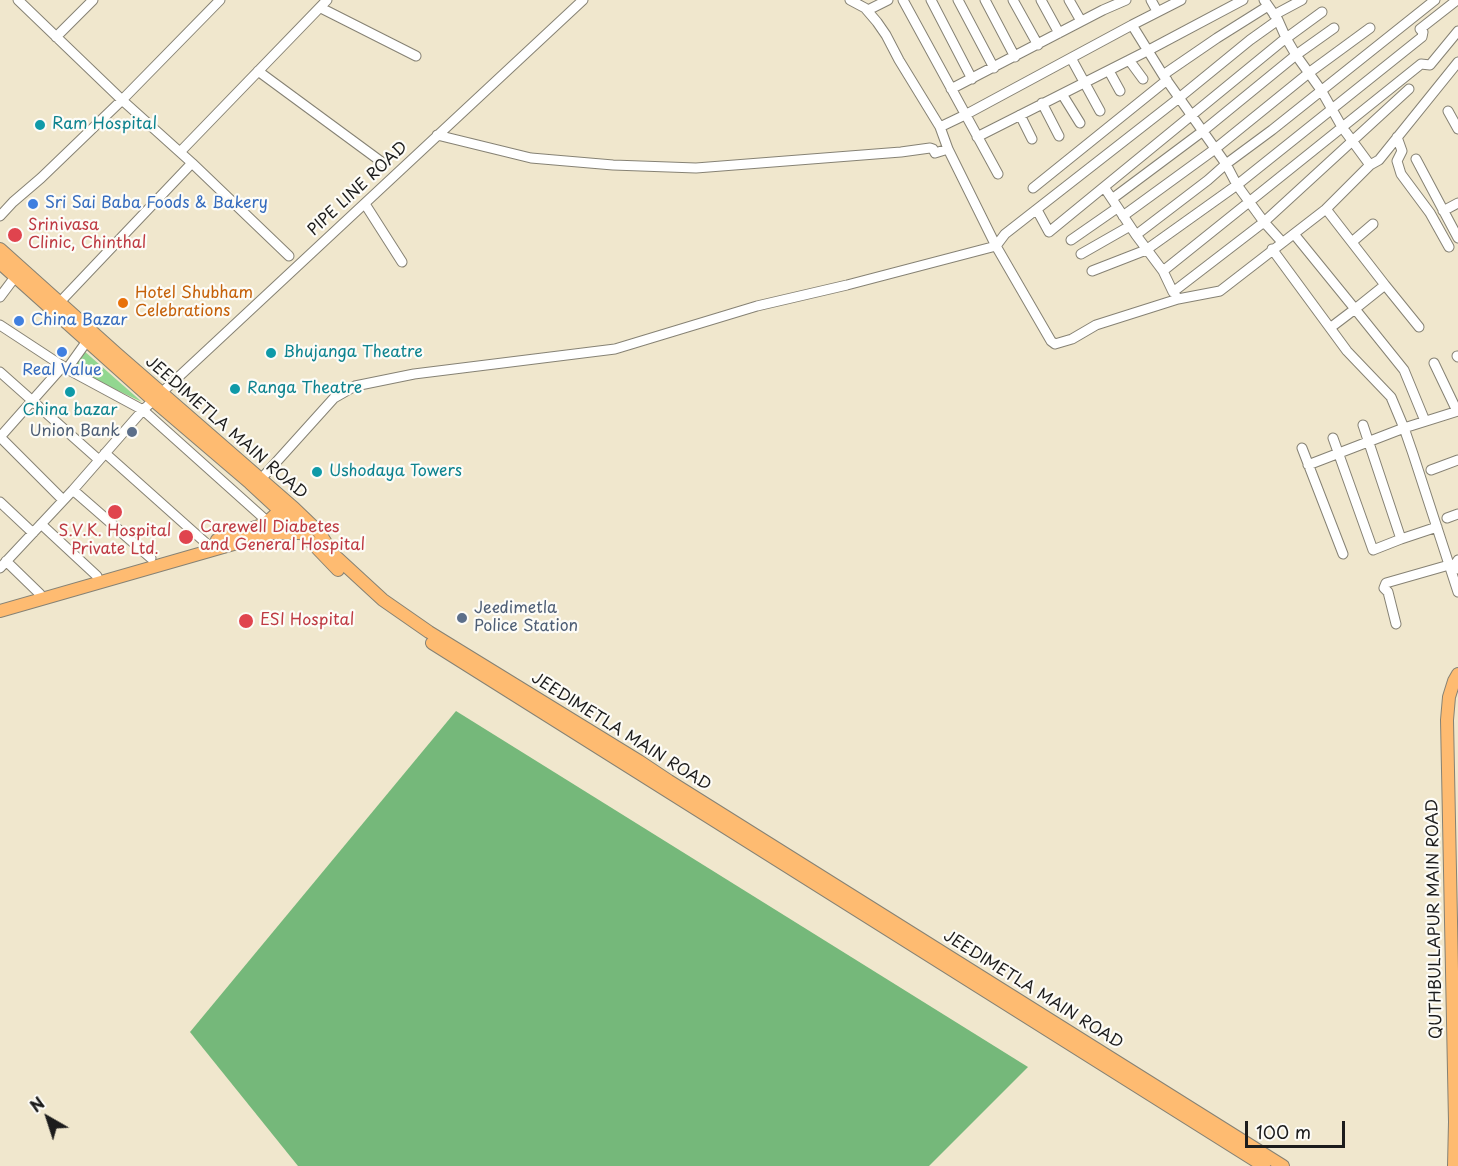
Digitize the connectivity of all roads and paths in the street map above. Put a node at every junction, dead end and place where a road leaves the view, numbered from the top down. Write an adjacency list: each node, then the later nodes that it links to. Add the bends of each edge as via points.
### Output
1 (18, 0): 35 (street)
2 (93, 0): 35 (street)
3 (220, 0): 60 (street)
4 (583, 0): 73 (street, PIPE LINE ROAD)
5 (850, 0): 24 (street)
6 (888, 0): 24 (street)
7 (903, 0): 54 (street)
8 (931, 0): 51 (street)
9 (958, 0): 46 (street)
10 (985, 0): 42 (street)
11 (1013, 0): 37 (street)
12 (1041, 0): 34 (street)
13 (1069, 0): 29 (street)
14 (1098, 0): 25 (street)
15 (1151, 0): 26 (street)
16 (1181, 0): 26 (street)
17 (1243, 0): 38 (street)
18 (1302, 0): 28 (street)
19 (1436, 0): 56 (street)
20 (1457, 0): 62 (street, via 1420,29 1422,37)
21 (1122, 1): 25 (street)
22 (1266, 3): 28 (street); 50 (street)
23 (324, 4): 41 (street); 47 (street)
24 (867, 10): 69 (street)
25 (1103, 10): 29 (street)
26 (1157, 11): 30 (street)
27 (1322, 12): 36 (street)
28 (1276, 18): 36 (street); 59 (street)
29 (1081, 21): 34 (street)
30 (1132, 25): 38 (street); 43 (street)
31 (1334, 28): 39 (street)
32 (1370, 28): 49 (street)
33 (1458, 31): 70 (street, via 1430,65 1421,64)
34 (1059, 33): 37 (street)
35 (56, 37): 60 (street)
36 (1286, 38): 39 (street); 67 (street)
37 (1038, 45): 42 (street)
38 (1147, 51): 44 (street); 50 (street)
39 (1296, 55): 49 (street); 72 (street)
40 (1458, 55): 86 (street)
41 (416, 56)
42 (1014, 57): 46 (street)
43 (1071, 58): 53 (street); 65 (street)
44 (1129, 60): 48 (street); 52 (street)
45 (1458, 62): 76 (street)
46 (994, 68): 51 (street)
47 (258, 71): 81 (street); 84 (street)
48 (1109, 71): 53 (street); 57 (street)
49 (1310, 72): 56 (street); 80 (street)
50 (1165, 78): 59 (street); 90 (street)
51 (972, 79): 54 (street)
52 (1143, 79)
53 (1085, 83): 58 (street); 63 (street)
54 (951, 89): 65 (street)
55 (1409, 89): 78 (street)
56 (1321, 90): 62 (street); 85 (street)
57 (1120, 91)
58 (1062, 94): 61 (street); 68 (street)
59 (1179, 98): 67 (street); 97 (street)
60 (122, 100): 81 (street); 99 (street)
61 (1042, 103): 66 (street); 74 (street)
62 (1332, 110): 70 (street); 88 (street)
63 (1100, 111)
64 (1448, 111): 71 (street)
65 (965, 115): 69 (street); 75 (street)
66 (1020, 115): 75 (street); 77 (street)
67 (1191, 115): 72 (street); 89 (street)
68 (1080, 123)
69 (940, 127): 79 (street)
70 (1342, 127): 78 (street); 92 (street)
71 (1458, 129)
72 (1203, 131): 80 (street); 91 (street)
73 (438, 135): 79 (street, via 531,158 696,168 930,148 935,153); 94 (street, PIPE LINE ROAD)
74 (1059, 136)
75 (977, 137): 87 (street)
76 (1397, 137): 86 (street); 110 (street, via 1402,151 1398,161 1401,174)
77 (1032, 139)
78 (1352, 142): 86 (street); 101 (street)
79 (948, 149): 109 (street)
80 (1215, 149): 85 (street); 100 (street)
81 (180, 152): 83 (street)
82 (1416, 159): 98 (street)
83 (192, 163): 115 (street); 124 (street)
84 (383, 163)
85 (1226, 164): 88 (street); 103 (street)
86 (1372, 164): 96 (street)
87 (998, 174)
88 (1237, 185): 92 (street); 113 (street)
89 (1104, 187): 91 (street); 97 (street, via 1049,232)
90 (1033, 188)
91 (1112, 199): 95 (street)
92 (1250, 202): 101 (street); 119 (street)
93 (1458, 202): 98 (street)
94 (365, 204): 116 (street); 133 (street, PIPE LINE ROAD)
95 (1118, 208): 100 (street); 106 (street)
96 (1326, 209): 104 (street); 108 (street)
97 (1037, 210): 109 (street, via 1005,234)
98 (1443, 211): 105 (street)
99 (0, 216)
100 (1123, 216): 103 (street)
101 (1264, 222): 107 (street); 122 (street)
102 (1373, 224): 108 (street)
103 (1133, 231): 113 (street); 114 (street)
104 (1294, 234): 107 (street); 125 (street)
105 (1458, 238)
106 (1071, 240)
107 (1282, 242): 112 (street)
108 (1352, 242): 121 (street)
109 (996, 246): 122 (street, via 1054,344); 150 (street, via 757,306 615,349 414,374 355,386 334,398)
110 (1449, 247)
111 (0, 249): 124 (main road, JEEDIMETLA MAIN ROAD)
112 (1272, 249): 122 (street, via 1220,291); 128 (street)
113 (1146, 250): 118 (street); 119 (street)
114 (1081, 254)
115 (289, 255)
116 (402, 262)
117 (0, 263): 120 (main road, JEEDIMETLA MAIN ROAD)
118 (1092, 271)
119 (1163, 271): 122 (street)
120 (15, 277): 123 (street); 129 (main road, JEEDIMETLA MAIN ROAD)
121 (1385, 285): 125 (street); 127 (street)
122 (1176, 296)
123 (0, 297)
124 (60, 302): 133 (main road, JEEDIMETLA MAIN ROAD)
125 (1354, 309): 128 (street); 137 (street, via 1404,370)
126 (0, 325): 131 (street)
127 (1419, 327)
128 (1330, 328): 139 (street, via 1391,397)
129 (87, 341): 131 (street); 133 (main road, JEEDIMETLA MAIN ROAD)
130 (1434, 363): 136 (street)
131 (65, 367): 134 (street); 135 (street)
132 (0, 372): 134 (street)
133 (158, 397): 135 (street, PIPE LINE ROAD); 140 (main road, JEEDIMETLA MAIN ROAD); 154 (main road, JEEDIMETLA MAIN ROAD)
134 (32, 401): 141 (street); 146 (street)
135 (143, 410): 146 (street, PIPE LINE ROAD); 158 (street)
136 (1457, 411): 137 (street)
137 (1425, 421): 139 (street)
138 (1363, 425): 143 (street)
139 (1404, 428): 143 (street); 159 (street)
140 (209, 435): 150 (main road, JEEDIMETLA MAIN ROAD); 154 (main road, via 217,448)
141 (0, 437): 152 (street)
142 (1333, 438): 145 (street)
143 (1369, 441): 145 (street); 162 (street)
144 (1302, 448): 148 (street)
145 (1339, 453): 148 (street); 162 (street, via 1373,550)
146 (102, 456): 151 (street, PIPE LINE ROAD); 163 (street)
147 (1458, 460): 149 (street)
148 (1308, 465): 165 (street)
149 (1431, 470)
150 (261, 479): 164 (main road, JEEDIMETLA MAIN ROAD, via 319,532)
151 (73, 490): 152 (street, PIPE LINE ROAD); 166 (street)
152 (63, 500): 157 (street, PIPE LINE ROAD)
153 (0, 502): 160 (street)
154 (287, 512): 158 (main road); 161 (main road, JEEDIMETLA MAIN ROAD); 164 (main road)
155 (1458, 514): 156 (street)
156 (1447, 518)
157 (41, 524): 160 (street, PIPE LINE ROAD); 169 (street)
158 (270, 527): 161 (main road); 163 (main road); 173 (main road)
159 (1437, 527): 162 (street); 167 (street)
160 (33, 533): 168 (street, PIPE LINE ROAD)
161 (303, 533): 175 (main road, JEEDIMETLA MAIN ROAD, via 377,605)
162 (1401, 539)
163 (207, 544): 166 (main road)
164 (330, 550): 175 (main road, JEEDIMETLA MAIN ROAD, via 383,600)
165 (1342, 554)
166 (151, 558): 169 (main road)
167 (1455, 565): 170 (street); 174 (street, via 1386,583 1384,588)
168 (2, 566): 171 (street)
169 (97, 576): 171 (main road)
170 (1458, 592)
171 (40, 594): 172 (main road)
172 (0, 605)
173 (0, 611)
174 (1396, 624)
175 (462, 658): 179 (main road, JEEDIMETLA MAIN ROAD); 180 (main road, JEEDIMETLA MAIN ROAD, via 639,761)
176 (1458, 674): 181 (main road, QUTHBULLAPUR MAIN ROAD, via 1449,698 1447,720)
177 (1458, 695): 178 (main road, QUTHBULLAPUR MAIN ROAD)
178 (1458, 887)
179 (1264, 1166)
180 (1283, 1166)
181 (1454, 1166)

